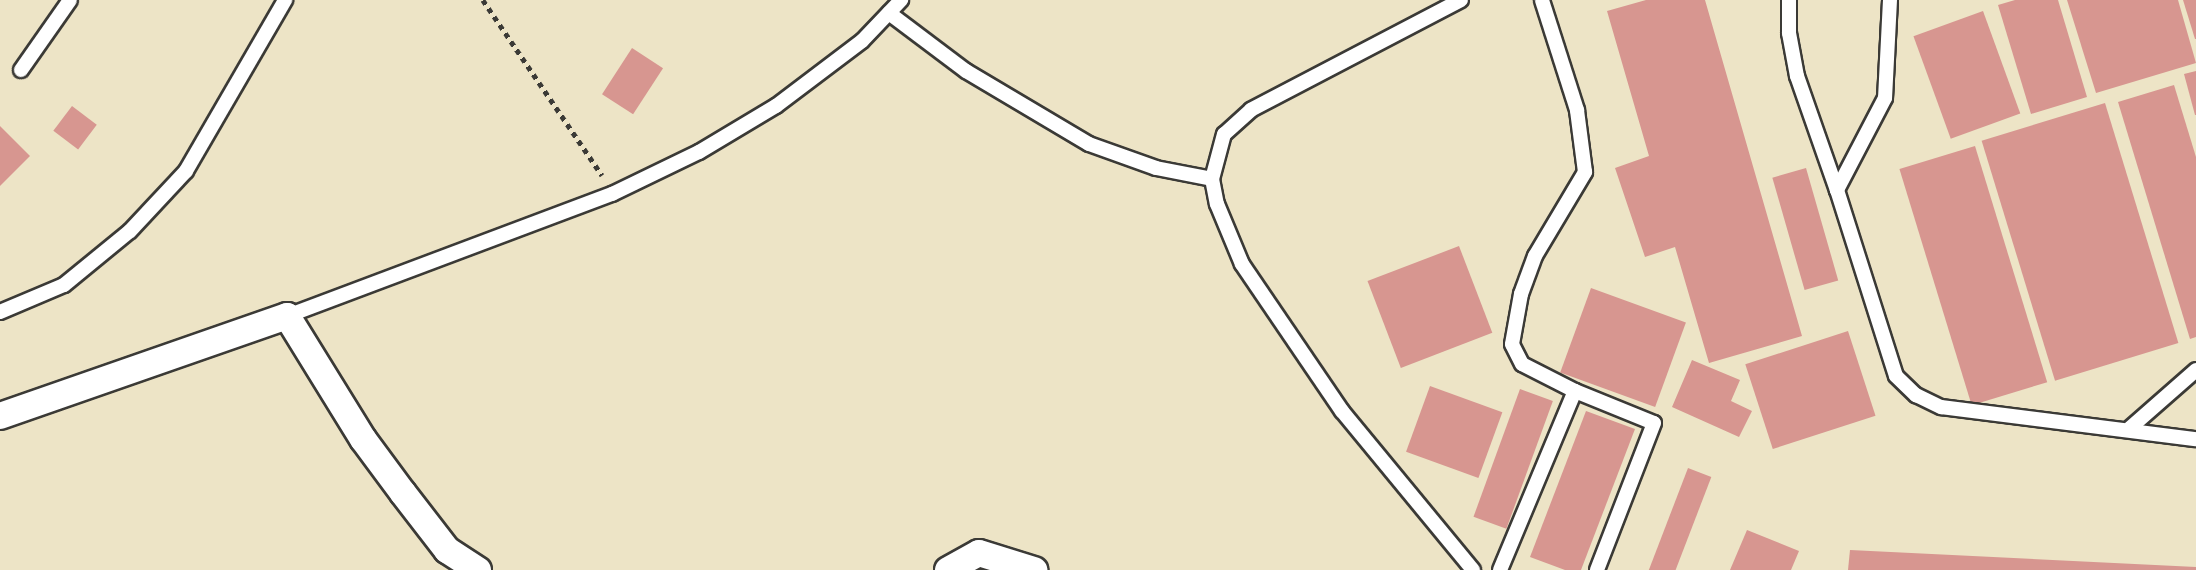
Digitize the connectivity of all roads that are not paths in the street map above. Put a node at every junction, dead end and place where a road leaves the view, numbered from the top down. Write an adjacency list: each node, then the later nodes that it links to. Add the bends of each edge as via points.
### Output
1 (70, 0): 9 (lane)
2 (285, 0): 12 (lane, via 186,171 130,231 64,285)
3 (901, 0): 8 (lane)
4 (1461, 0): 10 (lane, via 1251,110 1224,134)
5 (1542, 0): 15 (lane, via 1577,110 1585,172 1535,256 1521,294 1512,344 1522,364)
6 (1789, 0): 11 (lane, via 1797,76)
7 (1890, 0): 11 (lane, via 1885,98)
8 (889, 13): 10 (lane, via 966,71 1089,144 1156,168); 13 (lane, via 862,41 776,106 699,152 612,194)
9 (21, 70)
10 (1212, 179): 23 (lane, via 1217,204 1242,264 1342,411)
11 (1837, 190): 17 (lane, via 1883,343 1896,376 1916,395 1941,407)
12 (0, 312)
13 (287, 316): 16 (street); 20 (street, via 363,439 403,493 447,550)
14 (2196, 370): 17 (lane)
15 (1574, 391): 19 (lane); 24 (lane, via 1654,423)
16 (0, 416)
17 (2130, 428): 18 (lane)
18 (2196, 439)
19 (1505, 568)
20 (478, 570)
21 (948, 570): 22 (street, via 979,553)
22 (1034, 570)
23 (1473, 570)
24 (1597, 570)

